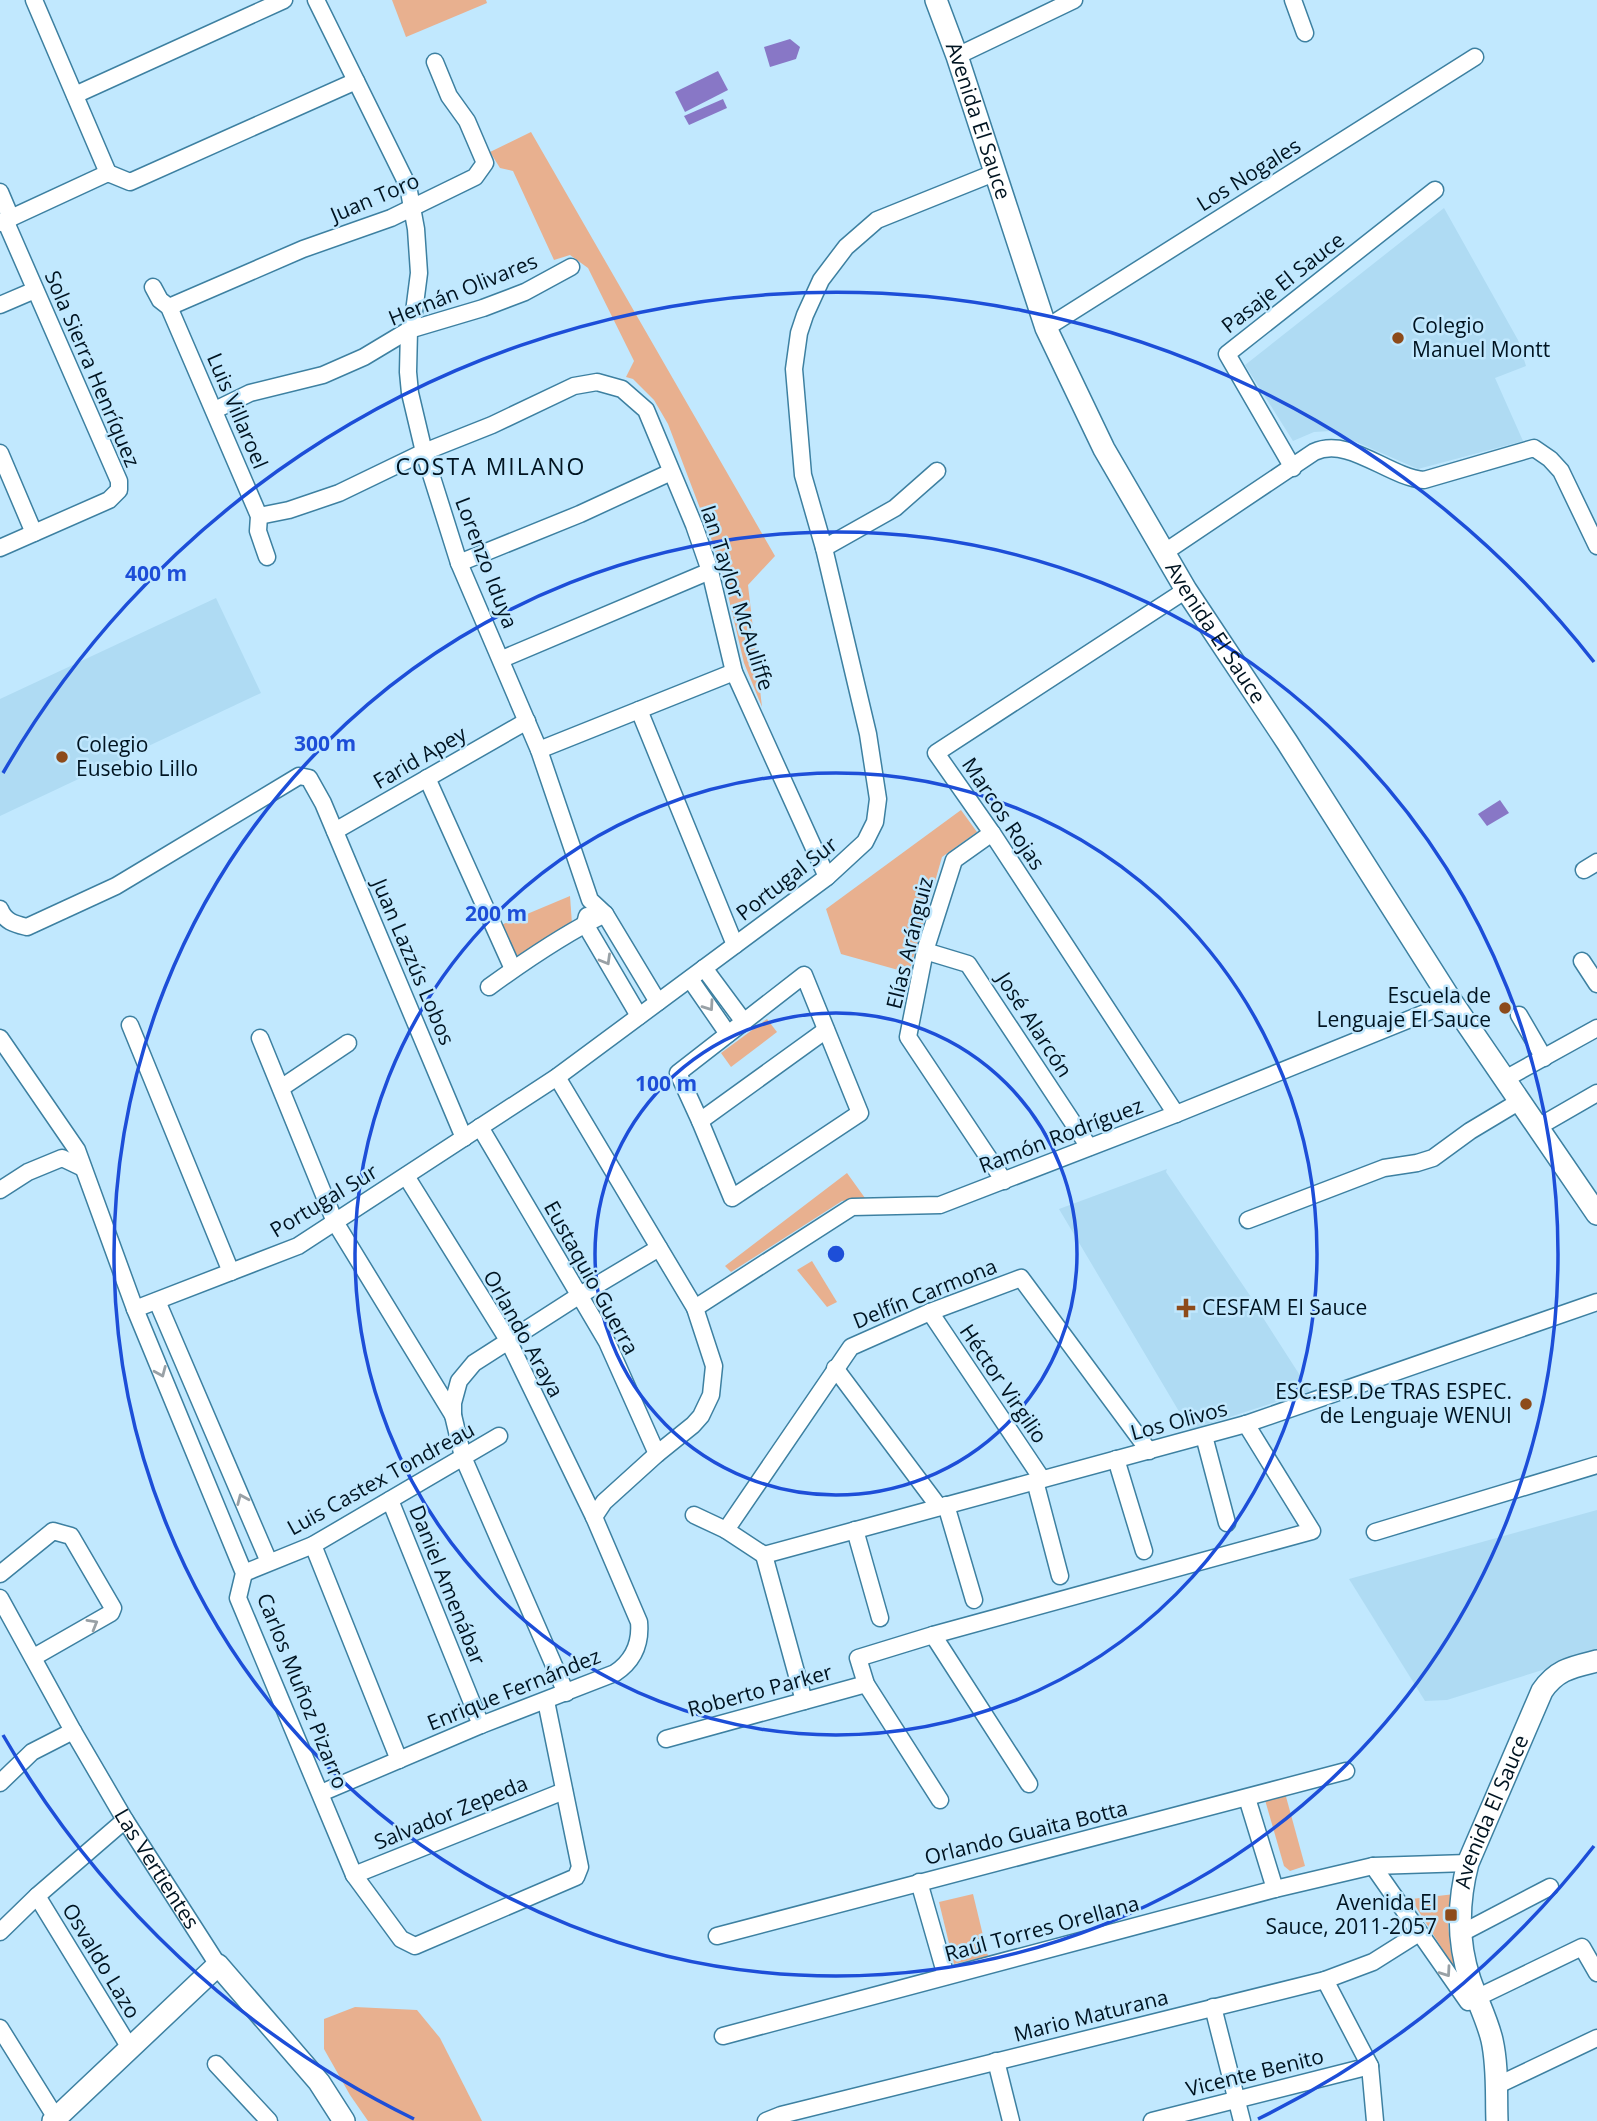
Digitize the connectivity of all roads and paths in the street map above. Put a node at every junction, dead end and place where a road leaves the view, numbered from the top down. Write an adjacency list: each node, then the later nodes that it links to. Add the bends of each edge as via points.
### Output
1 (284, 0): 12 (street)
2 (316, 0): 11 (street, Lorenzo Iduya)
3 (936, 0): 8 (street, Avenida El Sauce)
4 (1074, 0): 8 (street)
5 (1293, 0): 7 (street)
6 (40, 2): 12 (street)
7 (1305, 33)
8 (957, 57): 14 (street, Avenida El Sauce)
9 (1475, 57): 24 (street, Los Nogales)
10 (435, 62): 17 (street, Juan Toro, via 485,163 475,177)
11 (356, 81): 13 (street, via 130,182); 17 (street, Lorenzo Iduya, via 408,186)
12 (75, 95): 13 (street)
13 (108, 173): 18 (street)
14 (994, 173): 24 (street, Avenida El Sauce); 36 (street, Portugal Sur, via 877,220 839,255 812,298 799,333 794,369 803,475)
15 (1435, 190): 29 (street, Pasaje El Sauce, via 1227,354)
16 (0, 192): 18 (street, Sola Sierra Henríquez)
17 (412, 207): 23 (street, Juan Toro); 25 (street, Lorenzo Iduya, via 419,274)
18 (5, 220): 21 (street, Sola Sierra Henríquez)
19 (571, 267): 25 (street, Hernán Olivares, via 525,292)
20 (153, 287): 23 (street, Luis Villaroel)
21 (35, 290): 22 (street); 33 (street, Sola Sierra Henríquez, via 119,490 109,500)
22 (0, 305)
23 (169, 307): 26 (street, Luis Villaroel)
24 (1045, 328): 37 (street, Avenida El Sauce, via 1104,449)
25 (409, 330): 26 (street, Hernán Olivares, via 323,375 250,393); 27 (street, Lorenzo Iduya, via 410,393)
26 (215, 410): 32 (street, Luis Villaroel)
27 (424, 452): 31 (street, Ian Taylor McAuliffe, via 574,386 597,382 622,389 646,410); 32 (street, Ian Taylor McAuliffe, via 339,493); 39 (street, Lorenzo Iduya)
28 (0, 453): 33 (street)
29 (1293, 467): 34 (street, via 1314,452 1335,447 1424,480 1534,448 1561,471); 37 (street)
30 (937, 471): 36 (street, via 895,508)
31 (671, 472): 39 (street); 40 (street, Ian Taylor McAuliffe)
32 (259, 516): 38 (street, Luis Villaroel, via 258,531)
33 (34, 533): 35 (street, Sola Sierra Henríquez)
34 (1597, 546)
35 (0, 548)
36 (824, 548): 50 (street, Portugal Sur, via 868,734 878,799 875,822 865,842)
37 (1165, 552): 41 (street, Avenida El Sauce)
38 (267, 557)
39 (459, 563): 42 (street, Lorenzo Iduya)
40 (710, 570): 42 (street); 43 (street, Ian Taylor McAuliffe)
41 (1186, 590): 49 (street, Marcos Rojas, via 936,753); 64 (street, Avenida El Sauce)
42 (502, 659): 45 (street, Lorenzo Iduya)
43 (734, 672): 44 (street); 50 (street, Ian Taylor McAuliffe)
44 (639, 710): 46 (street); 55 (street)
45 (527, 721): 46 (street, Lorenzo Iduya); 47 (street, Farid Apey)
46 (539, 750): 51 (street, Lorenzo Iduya)
47 (427, 778): 48 (street, Farid Apey); 59 (street)
48 (335, 831): 52 (street, Juan Lazzús Lobos, via 309,778 299,776 116,886 45,919 27,927 13,923); 85 (street, Juan Lazzús Lobos)
49 (992, 833): 56 (street, Elías Aránguiz, via 954,860); 81 (street, Marcos Rojas)
50 (827, 877): 55 (street, Portugal Sur)
51 (590, 900): 53 (street, Lorenzo Iduya); 54 (street)
52 (0, 909)
53 (605, 914): 54 (street); 63 (street, Lorenzo Iduya)
54 (585, 924): 59 (street); 66 (street, one-way to 66)
55 (735, 945): 58 (street, Portugal Sur)
56 (925, 951): 86 (street, José Alarcón, via 968,964); 89 (street, Elías Aránguiz, via 908,1037)
57 (1581, 961): 61 (street)
58 (704, 968): 60 (street, Portugal Sur); 67 (street)
59 (513, 969): 62 (street)
60 (690, 979): 63 (street, Portugal Sur); 71 (street, one-way to 71)
61 (1597, 984)
62 (489, 987)
63 (658, 1002): 66 (street, Portugal Sur)
64 (1452, 1002): 77 (street, Avenida El Sauce); 81 (street, Ramón Rodríguez)
65 (1520, 1015): 75 (street)
66 (639, 1016): 76 (street, Portugal Sur)
67 (744, 1022): 70 (street, via 804,975); 71 (street)
68 (130, 1025): 95 (street)
69 (1597, 1028): 75 (street)
70 (826, 1030): 82 (street); 82 (street, via 860,1113 732,1198)
71 (728, 1034): 82 (street, via 678,1073)
72 (0, 1038): 87 (street, Carlos Muñoz Pizarro, via 77,1150)
73 (260, 1038): 78 (street)
74 (348, 1043): 78 (street)
75 (1544, 1058): 77 (street)
76 (557, 1077): 83 (street, Portugal Sur); 94 (street)
77 (1505, 1079): 80 (street, Avenida El Sauce)
78 (281, 1088): 93 (street)
79 (1597, 1093): 84 (street)
80 (1520, 1101): 84 (street, Avenida El Sauce); 92 (street, via 1433,1158 1384,1168)
81 (1176, 1114): 86 (street, Ramón Rodríguez)
82 (700, 1121)
83 (480, 1127): 85 (street, Portugal Sur); 96 (street, Eustaquio Guerra)
84 (1538, 1127): 91 (street, Avenida El Sauce)
85 (464, 1138): 88 (street, Portugal Sur)
86 (1089, 1147): 89 (street, Ramón Rodríguez)
87 (83, 1168): 90 (street, via 62,1158); 100 (street, Carlos Muñoz Pizarro)
88 (405, 1176): 93 (street, Portugal Sur); 102 (street, Orlando Araya)
89 (1004, 1181): 99 (street, Ramón Rodríguez, via 940,1205 852,1207)
90 (0, 1189)
91 (1597, 1214)
92 (1248, 1220)
93 (335, 1222): 95 (street, Portugal Sur, via 298,1246); 104 (street)
94 (659, 1248): 96 (street); 99 (street)
95 (231, 1272): 97 (street, Portugal Sur)
96 (580, 1295): 102 (street); 109 (street, Eustaquio Guerra, via 607,1342)
97 (157, 1301): 100 (street, Portugal Sur); 125 (street, Carlos Muñoz Pizarro, one-way to 97)
98 (1597, 1302): 105 (street, Los Olivos)
99 (695, 1308): 109 (street, via 714,1366 711,1395 693,1425)
100 (135, 1309): 126 (street, Carlos Muñoz Pizarro, one-way to 126)
101 (930, 1312): 103 (street, Delfín Carmona, via 851,1347); 108 (street, Delfín Carmona, via 1021,1278); 113 (street, Héctor Virgilio)
102 (508, 1340): 104 (street, via 466,1371 455,1392); 117 (street, Orlando Araya)
103 (835, 1368): 115 (street); 119 (street, Delfín Carmona)
104 (453, 1415): 110 (street)
105 (1246, 1424): 107 (street, Los Olivos); 132 (street, via 1312,1531)
106 (499, 1436): 110 (street, Luis Castex Tondreau)
107 (1204, 1436): 108 (street, Los Olivos); 118 (street)
108 (1149, 1451): 111 (street, Los Olivos)
109 (657, 1454): 117 (street, via 604,1502)
110 (463, 1457): 114 (street, Luis Castex Tondreau); 136 (street)
111 (1116, 1460): 113 (street, Los Olivos); 123 (street)
112 (1597, 1465): 121 (street)
113 (1038, 1480): 115 (street, Los Olivos); 128 (street, Héctor Virgilio)
114 (390, 1500): 122 (street, Luis Castex Tondreau); 139 (street, Daniel Amenábar)
115 (943, 1506): 120 (street, Los Olivos); 130 (street)
116 (694, 1515): 119 (street)
117 (594, 1517): 136 (street, Enrique Fernández, via 639,1622 639,1640 622,1668)
118 (1227, 1523)
119 (726, 1530): 124 (street)
120 (855, 1530): 124 (street, Los Olivos); 131 (street)
121 (1375, 1532)
122 (313, 1545): 125 (street, Luis Castex Tondreau); 142 (street)
123 (1144, 1551)
124 (764, 1555): 138 (street)
125 (269, 1562): 126 (street, Luis Castex Tondreau)
126 (244, 1573): 147 (street, Carlos Muñoz Pizarro, via 238,1598)
127 (0, 1574): 133 (street, one-way to 127, via 111,1614 113,1608 71,1536 62,1532 53,1531)
128 (1060, 1576)
129 (0, 1598): 133 (street, Las Vertientes)
130 (974, 1600)
131 (880, 1618)
132 (933, 1635): 135 (street, via 858,1658); 145 (street)
133 (34, 1657): 140 (street, Las Vertientes)
134 (1597, 1661): 151 (street, Avenida El Sauce, via 1562,1671 1542,1690)
135 (866, 1684): 138 (street, Roberto Parker); 149 (street)
136 (566, 1693): 137 (street, Enrique Fernández)
137 (546, 1701): 139 (street, Enrique Fernández); 146 (street, Carlos Muñoz Pizarro)
138 (804, 1701): 141 (street, Roberto Parker)
139 (481, 1725): 142 (street, Enrique Fernández)
140 (73, 1731): 144 (street, via 32,1752); 150 (street, Las Vertientes)
141 (666, 1739)
142 (399, 1760): 147 (street, Enrique Fernández)
143 (1346, 1771): 148 (street, Orlando Guaita Botta)
144 (2, 1778)
145 (1029, 1784)
146 (564, 1791): 153 (street, Salvador Zepeda); 153 (street, Carlos Muñoz Pizarro, via 580,1867 576,1877 415,1946 401,1939)
147 (321, 1793): 153 (street, Carlos Muñoz Pizarro)
148 (1247, 1798): 154 (street, Orlando Guaita Botta); 156 (street)
149 (940, 1800)
150 (125, 1819): 157 (street); 162 (street, Las Vertientes)
151 (1468, 1863): 152 (street, Raúl Torres Orellana); 160 (street, Avenida El Sauce, via 1461,1898)
152 (1373, 1866): 156 (street, Raúl Torres Orellana); 159 (street)
153 (354, 1875)
154 (919, 1882): 161 (street, Orlando Guaita Botta); 164 (street)
155 (1550, 1887): 160 (street)
156 (1275, 1889): 164 (street, Raúl Torres Orellana)
157 (37, 1896): 158 (street); 171 (street, Osvaldo Lazo)
158 (0, 1932)
159 (1419, 1933): 165 (street, Mario Maturana, via 1373,1962); 166 (street, one-way to 166, via 1468,2002)
160 (1461, 1934): 166 (street, Avenida El Sauce)
161 (717, 1936)
162 (218, 1965): 171 (street); 180 (street, Las Vertientes, via 319,2082)
163 (1597, 1973): 166 (street, via 1582,1947)
164 (946, 1976): 169 (street, Raúl Torres Orellana)
165 (1325, 1980): 167 (street, Mario Maturana); 174 (street)
166 (1477, 1998): 175 (street, Avenida El Sauce, via 1493,2042)
167 (1213, 2007): 172 (street, Mario Maturana); 176 (street)
168 (0, 2028): 178 (street)
169 (723, 2036)
170 (1597, 2038): 175 (street)
171 (130, 2048): 178 (street)
172 (996, 2061): 177 (street, Mario Maturana); 181 (street)
173 (216, 2064): 179 (street)
174 (1370, 2066): 176 (street, Vicente Benito); 184 (street)
175 (1496, 2086): 185 (street, Avenida El Sauce)
176 (1237, 2099): 182 (street, Vicente Benito); 183 (street)
177 (777, 2119)
178 (54, 2120)
179 (269, 2121)
180 (344, 2121)
181 (1011, 2121)
182 (1152, 2121)
183 (1242, 2121)
184 (1375, 2121)
185 (1497, 2121)

